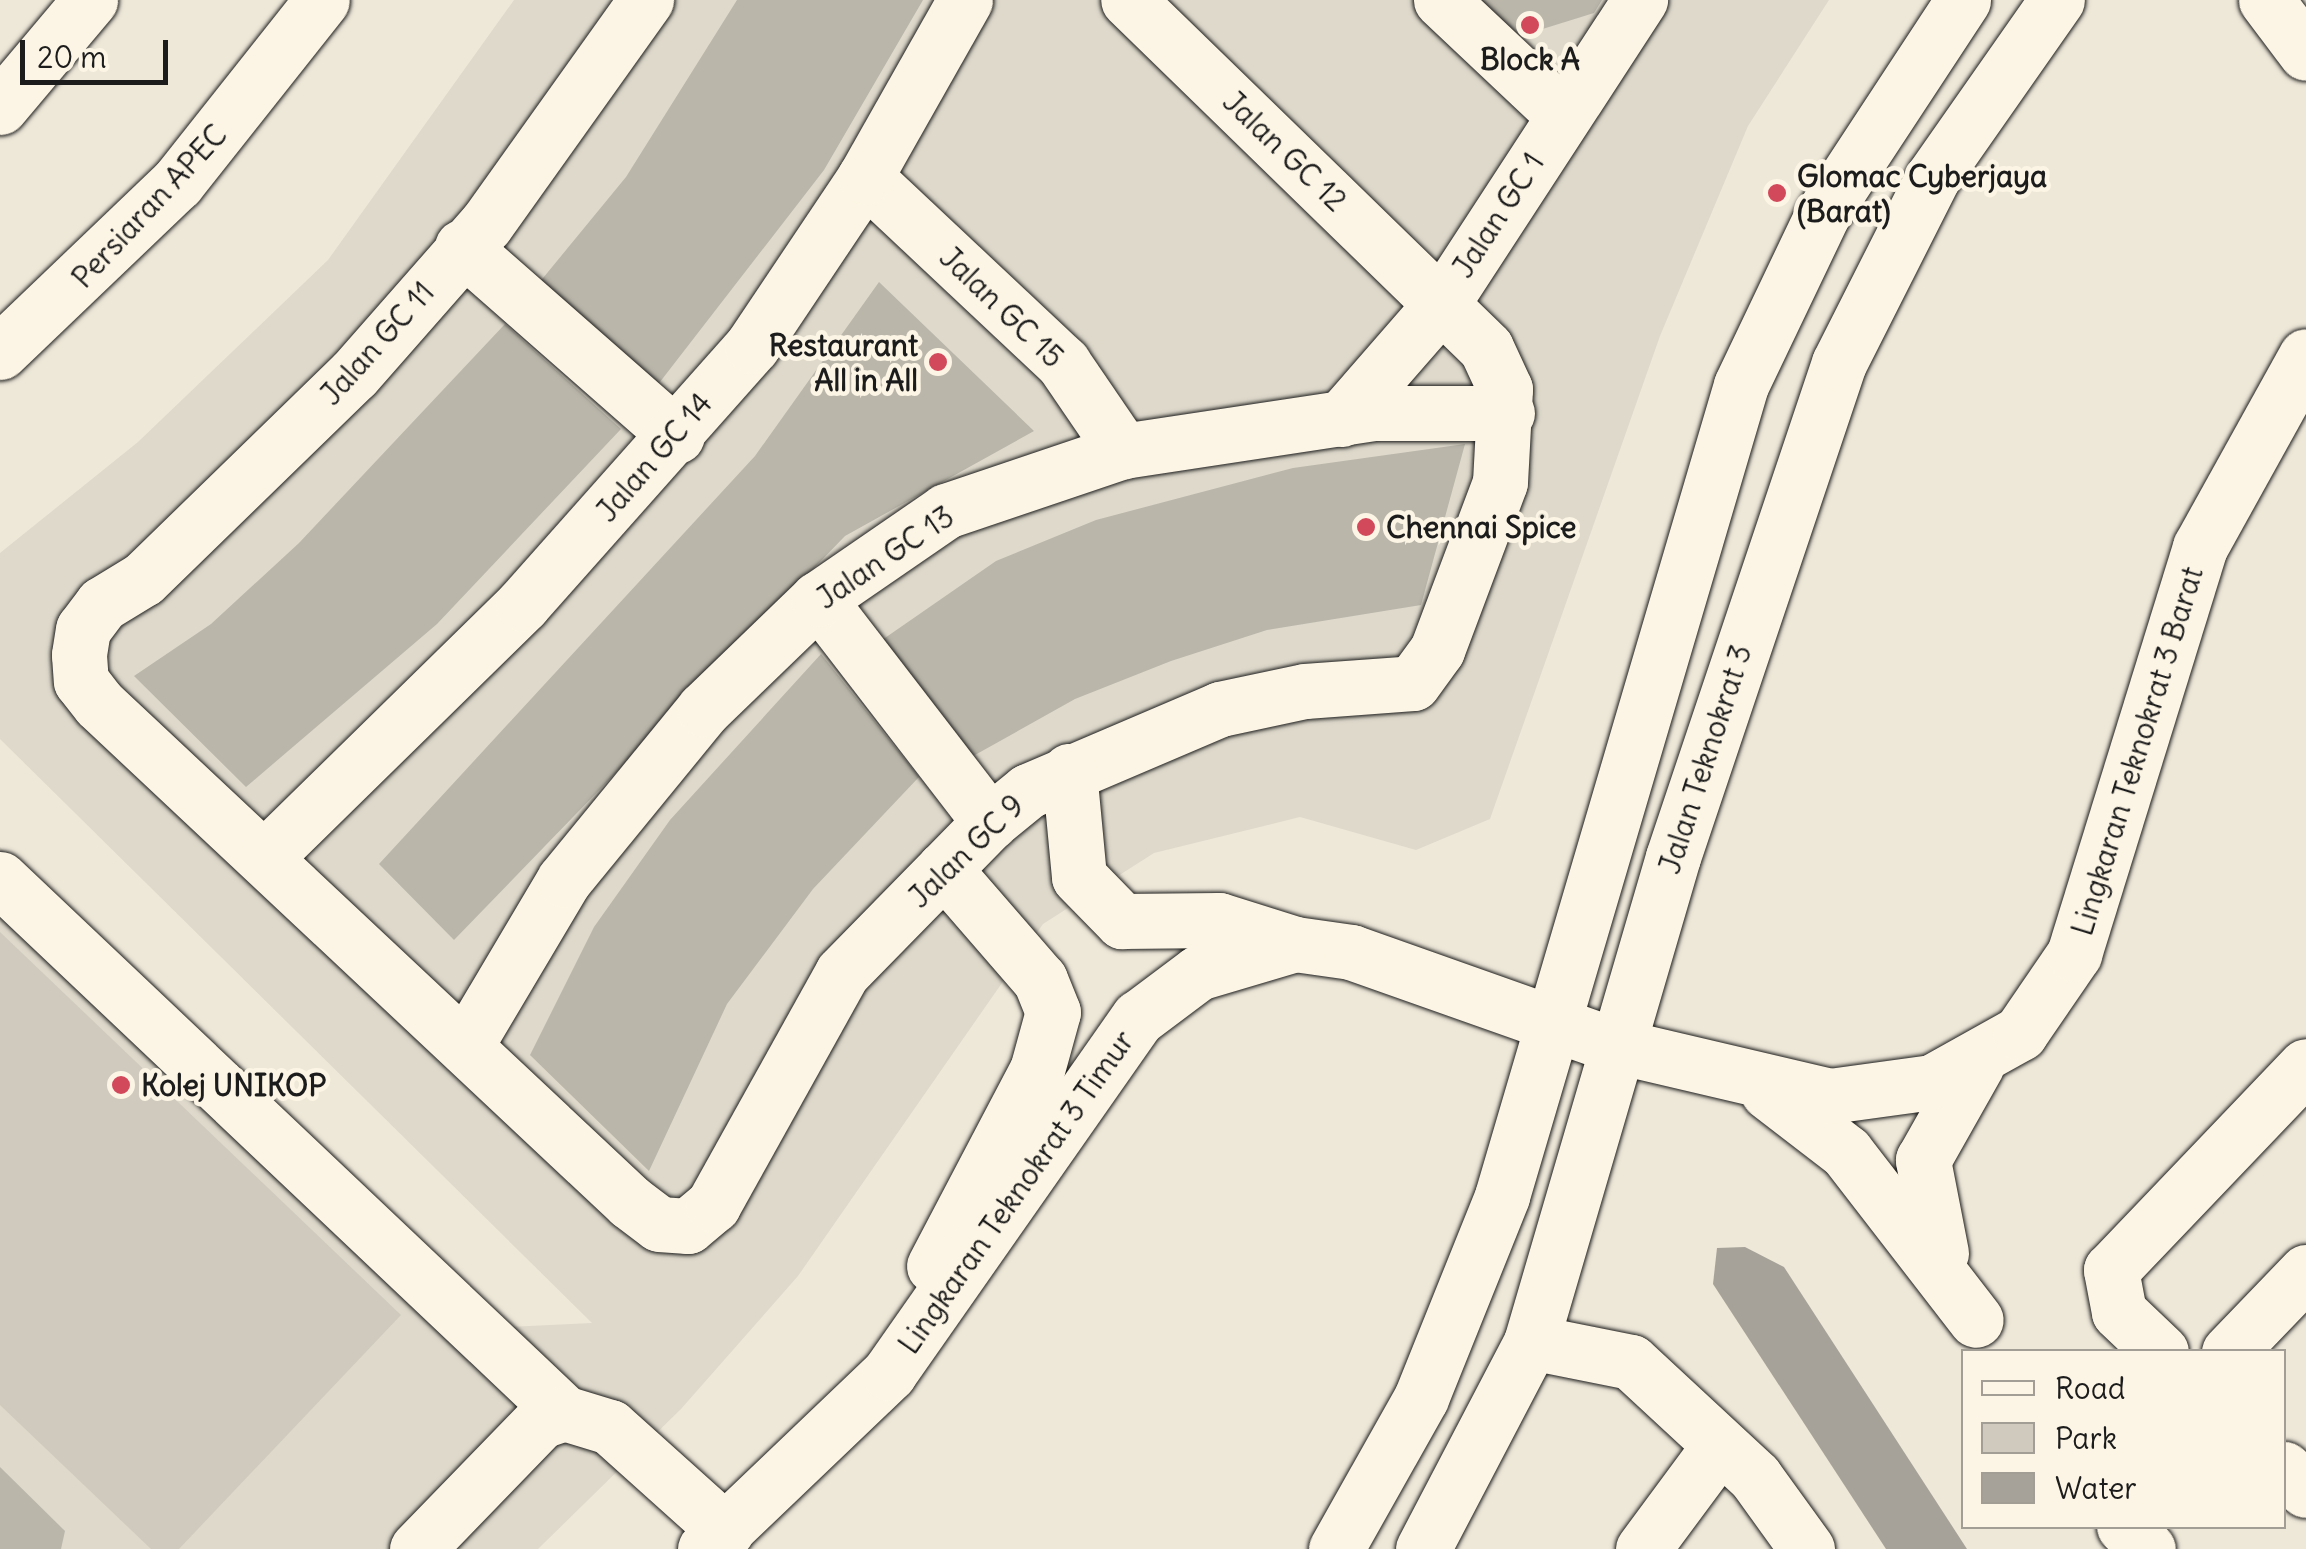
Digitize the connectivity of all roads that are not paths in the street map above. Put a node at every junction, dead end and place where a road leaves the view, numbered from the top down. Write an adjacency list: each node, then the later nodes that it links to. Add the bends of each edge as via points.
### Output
1 (90, 0): 12 (street)
2 (322, 0): 17 (street, Persiaran APEC, via 177,183)
3 (646, 0): 15 (street, Jalan GC 11)
4 (964, 0): 14 (street, Jalan GC 14)
5 (1128, 0): 16 (street, Jalan GC 12)
6 (1440, 0): 13 (street)
7 (1640, 0): 13 (street, Jalan GC 1)
8 (1963, 0): 30 (street, via 1822,216 1741,385)
9 (2266, 0): 11 (street)
10 (2057, 5): 32 (street, Jalan Teknokrat 3, via 1933,176 1839,363)
11 (2306, 54)
12 (0, 106)
13 (1562, 115): 16 (street, Jalan GC 1)
14 (865, 176): 21 (street, Jalan GC 14, via 752,346); 22 (street, Jalan GC 15, via 1063,363)
15 (462, 247): 21 (street); 26 (street, Jalan GC 11, via 354,374 143,579 102,604 83,629 82,681 100,704)
16 (1443, 302): 19 (street, Jalan GC 12, via 1486,348); 20 (street, Jalan GC 1)
17 (0, 352)
18 (2306, 356): 33 (street, Lingkaran Teknokrat 3 Barat, via 2200,547 2074,954 2020,1032)
19 (1507, 412): 20 (street, Jalan GC 13); 24 (street, Jalan GC 9, via 1500,482 1437,650 1413,683 1305,691 1220,709)
20 (1341, 418): 22 (street, Jalan GC 13)
21 (677, 436): 26 (street, Jalan GC 14, via 523,604)
22 (1122, 451): 23 (street, Jalan GC 13, via 946,511)
23 (818, 599): 25 (street); 31 (street, Jalan GC 13, via 704,710 564,880)
24 (1069, 771): 25 (street, Jalan GC 9); 29 (street, via 1079,877 1122,921 1219,920)
25 (990, 822): 27 (street, Jalan GC 9)
26 (268, 854): 31 (street)
27 (944, 869): 31 (street, Jalan GC 9, via 842,973 713,1205 688,1226 659,1224 630,1202); 37 (street, via 1040,980 1053,1012 1037,1070 939,1250)
28 (0, 880): 42 (street)
29 (1295, 944): 30 (street, Lingkaran Teknokrat 3 Timur, via 1396,965); 37 (street, Lingkaran Teknokrat 3 Timur, via 1198,973 1138,1018)
30 (1550, 1022): 32 (street, Lingkaran Teknokrat 3 Barat); 49 (street, via 1502,1196 1421,1398)
31 (466, 1045)
32 (1617, 1046): 35 (street, Lingkaran Teknokrat 3 Barat); 39 (street, Jalan Teknokrat 3)
33 (1977, 1064): 35 (street, Lingkaran Teknokrat 3 Barat, via 1882,1092 1830,1096); 38 (street, via 1935,1124 1922,1189 1949,1274)
34 (2306, 1066): 40 (street, via 2111,1270 2120,1312)
35 (1756, 1084): 38 (street, via 1846,1152)
36 (2303, 1282): 41 (street)
37 (915, 1336): 47 (street, Lingkaran Teknokrat 3 Timur, via 839,1428)
38 (1986, 1336)
39 (1531, 1342): 43 (street, via 1631,1362); 50 (street, Jalan Teknokrat 3, via 1502,1412)
40 (2158, 1349)
41 (2232, 1349)
42 (564, 1413): 47 (street, via 610,1427); 48 (street, via 541,1421)
43 (1720, 1445): 51 (street); 52 (street)
44 (2286, 1470): 45 (street)
45 (2306, 1490)
46 (2127, 1529): 53 (street)
47 (715, 1540)
48 (417, 1549)
49 (1336, 1549)
50 (1423, 1549)
51 (1643, 1549)
52 (1807, 1549)
53 (2148, 1549)

